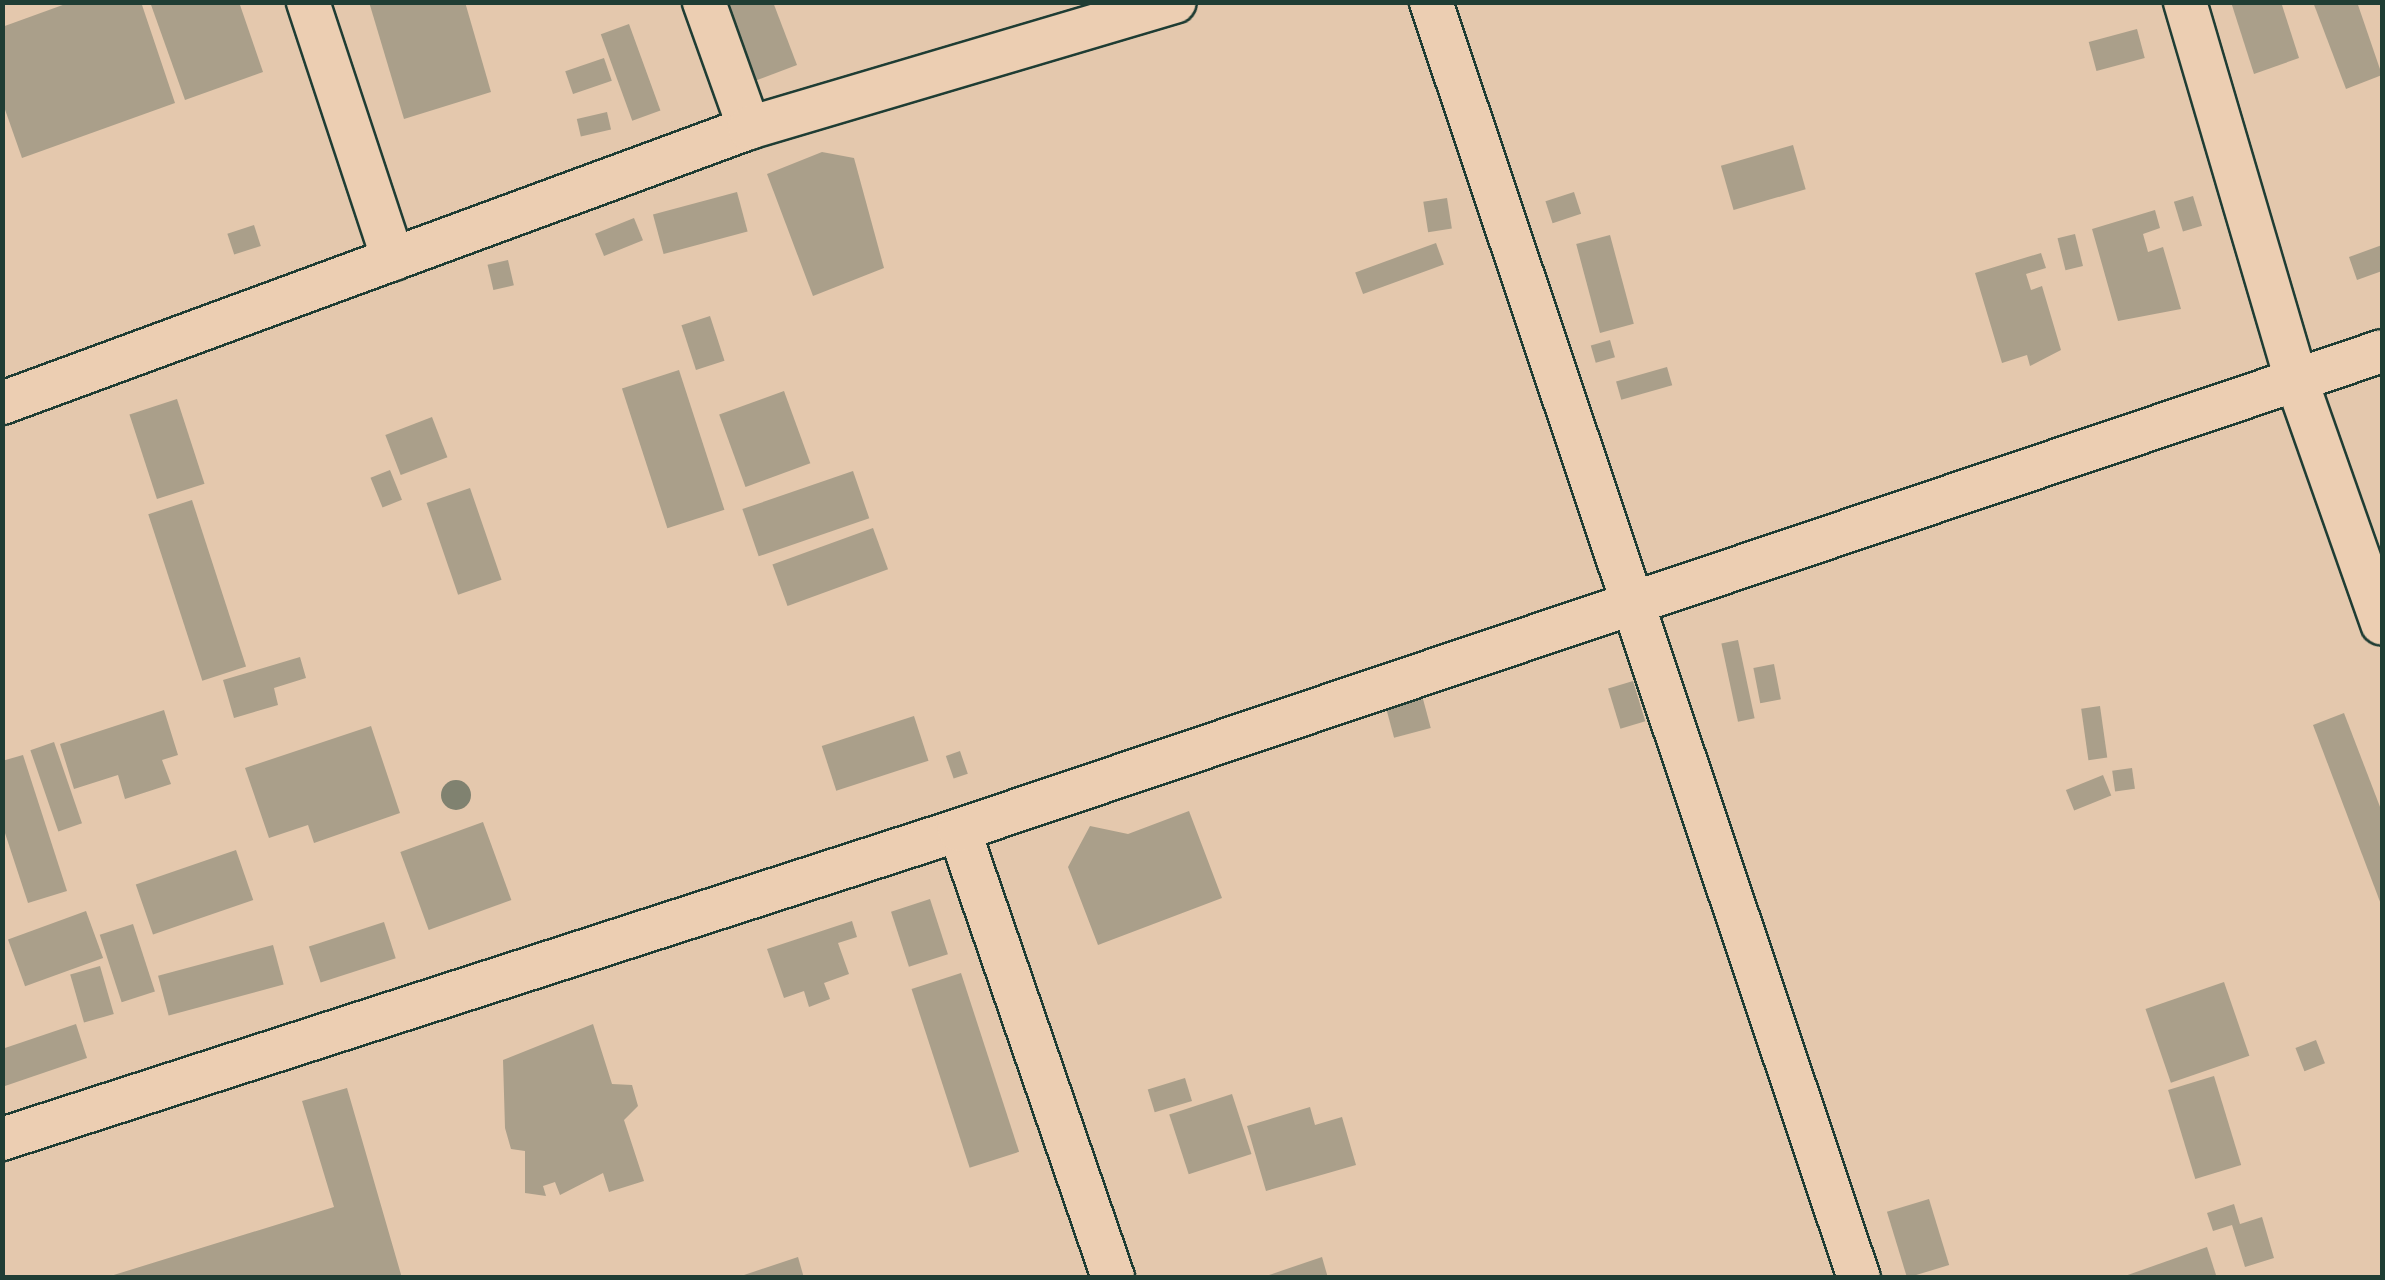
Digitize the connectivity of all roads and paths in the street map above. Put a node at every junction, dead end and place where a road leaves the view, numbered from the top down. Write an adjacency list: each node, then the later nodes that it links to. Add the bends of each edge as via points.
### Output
1 (308, 2): 7 (street)
2 (704, 2): 6 (street)
3 (1175, 2): 6 (street)
4 (1431, 2): 11 (street)
5 (2184, 2): 9 (street)
6 (749, 128): 7 (street)
7 (393, 259): 10 (street)
8 (2382, 351): 9 (street)
9 (2298, 382): 11 (street); 12 (street)
10 (2, 403)
11 (1632, 602): 13 (street); 16 (street)
12 (2382, 624)
13 (959, 830): 14 (street); 15 (street)
14 (2, 1139)
15 (1113, 1278)
16 (1859, 1278)

